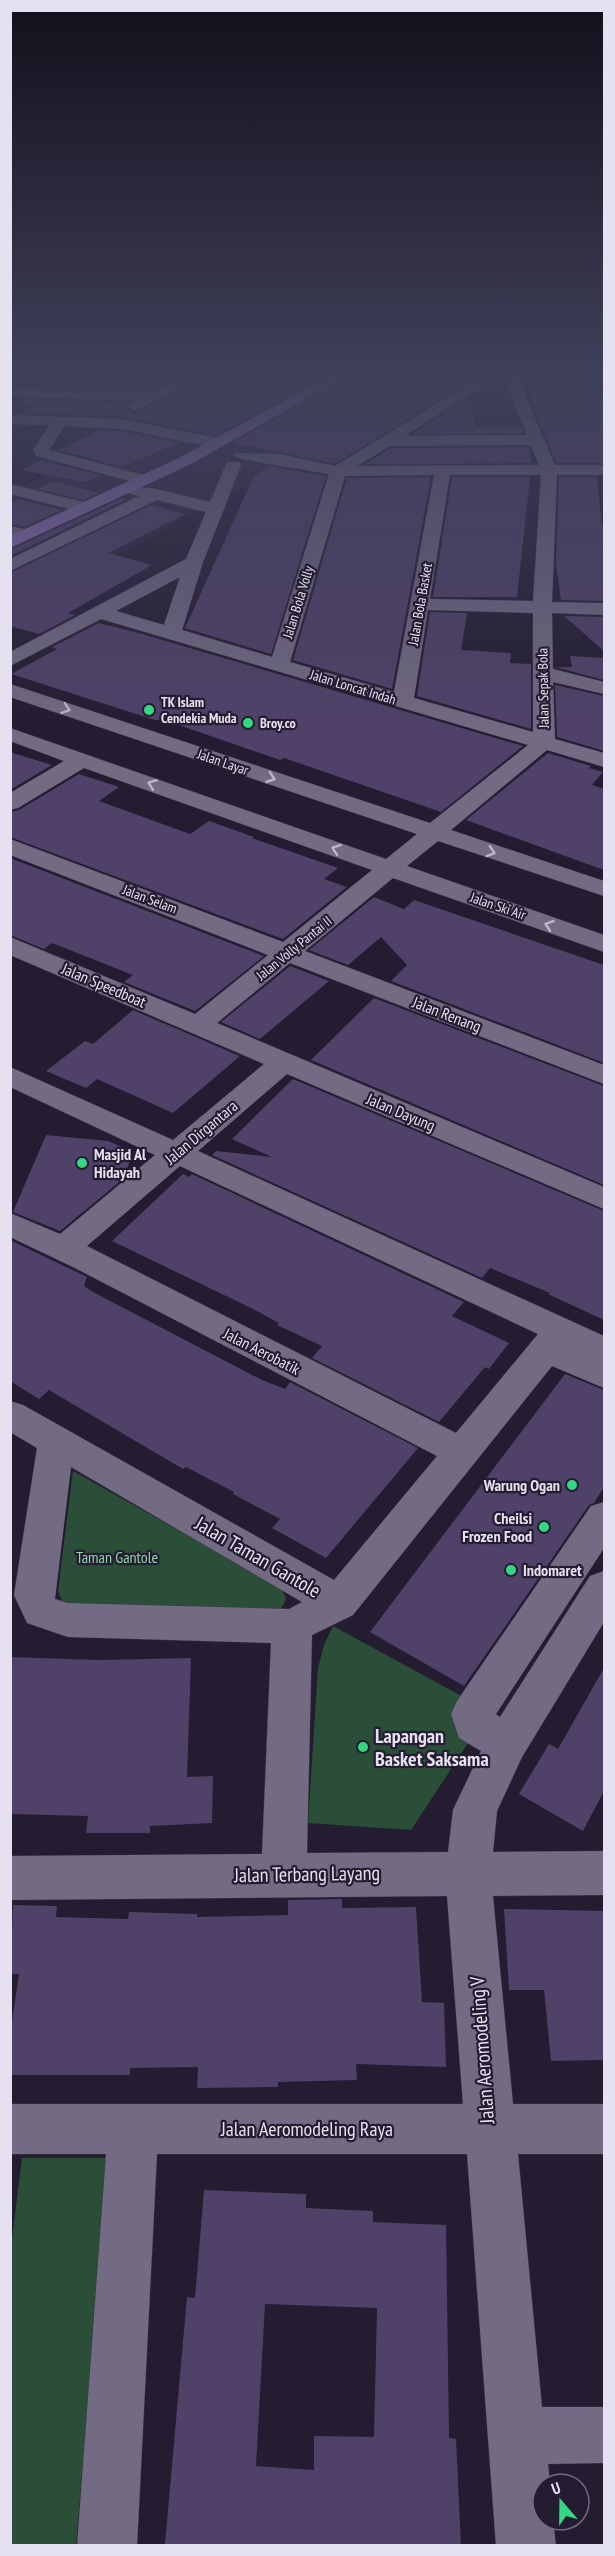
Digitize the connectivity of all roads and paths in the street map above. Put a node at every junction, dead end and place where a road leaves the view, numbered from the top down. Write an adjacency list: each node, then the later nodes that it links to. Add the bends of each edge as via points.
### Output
1 (35, 495): 9 (street)
2 (112, 495): 9 (main road)
3 (153, 495): 13 (street)
4 (161, 495): 10 (street)
5 (217, 495): 10 (street)
6 (326, 495): 20 (street, Jalan Bola Volly)
7 (439, 495): 14 (street, Jalan Bola Basket)
8 (548, 495): 15 (street, Jalan Sepak Bola)
9 (85, 508): 11 (main road)
10 (216, 509): 12 (street)
11 (16, 536)
12 (194, 562): 17 (street); 18 (street)
13 (10, 566)
14 (420, 604): 15 (street); 25 (street, Jalan Bola Basket)
15 (542, 609): 16 (street); 21 (street, Jalan Sepak Bola)
16 (604, 609)
17 (101, 613): 18 (street, Jalan Loncat Indah); 19 (street)
18 (171, 634): 20 (street, Jalan Loncat Indah)
19 (10, 660)
20 (279, 665): 25 (street, Jalan Loncat Indah)
21 (552, 676): 22 (street); 23 (street); 27 (street, Jalan Sepak Bola)
22 (604, 676)
23 (604, 688)
24 (10, 690): 31 (street, Jalan Layar, one-way to 31)
25 (403, 702): 27 (street, Jalan Loncat Indah)
26 (10, 734): 28 (street)
27 (544, 742): 29 (street, Jalan Loncat Indah); 31 (street, Jalan Sepak Bola)
28 (82, 759): 30 (street); 33 (street, one-way to 28)
29 (604, 760)
30 (10, 803)
31 (436, 833): 33 (street, Jalan Sepak Bola); 34 (street, one-way to 34)
32 (10, 846): 37 (street, Jalan Selam)
33 (391, 869): 35 (street, Jalan Ski Air, one-way to 33); 37 (street, Jalan Volly Pantai II)
34 (604, 890)
35 (604, 944)
36 (10, 945): 38 (street, Jalan Speedboat)
37 (290, 952): 38 (street, Jalan Volly Pantai II); 41 (street, Jalan Renang)
38 (197, 1026): 39 (street, Jalan Dayung)
39 (284, 1063): 44 (street, Jalan Dirgantara); 45 (street, Jalan Dayung)
40 (10, 1076): 43 (street)
41 (604, 1076)
42 (10, 1102): 43 (street)
43 (66, 1102): 44 (street)
44 (177, 1153): 47 (street, Jalan Dirgantara); 48 (street)
45 (604, 1198)
46 (10, 1224): 47 (street, Jalan Aerobatik)
47 (64, 1248): 53 (street, Jalan Aerobatik)
48 (553, 1339): 49 (street); 50 (street); 53 (street)
49 (604, 1350)
50 (604, 1375)
51 (10, 1415): 52 (street, Jalan Taman Gantole)
52 (56, 1442): 56 (street, Jalan Taman Gantole); 57 (street, via 34,1595 41,1611 68,1620)
53 (461, 1452): 56 (street)
54 (604, 1517): 58 (street, via 472,1714 474,1724)
55 (604, 1588): 58 (street, Jalan Aeromodeling V)
56 (339, 1603): 57 (street, Jalan Taman Gantole)
57 (292, 1626): 61 (street)
58 (507, 1743): 59 (street, Jalan Aeromodeling V, via 475,1810)
59 (468, 1872): 60 (street, Jalan Terbang Layang); 61 (street, Jalan Terbang Layang); 66 (street, Jalan Aeromodeling V)
60 (604, 1873)
61 (284, 1874): 62 (street, Jalan Terbang Layang)
62 (10, 1878)
63 (134, 2128): 64 (street, Jalan Aeromodeling Raya); 66 (street, Jalan Aeromodeling Raya); 69 (street)
64 (10, 2129)
65 (604, 2129): 66 (street, Jalan Aeromodeling Raya)
66 (488, 2130): 68 (street, Jalan Aeromodeling V)
67 (604, 2435): 68 (street)
68 (516, 2436): 70 (street, Jalan Aeromodeling V)
69 (106, 2546)
70 (526, 2546)

